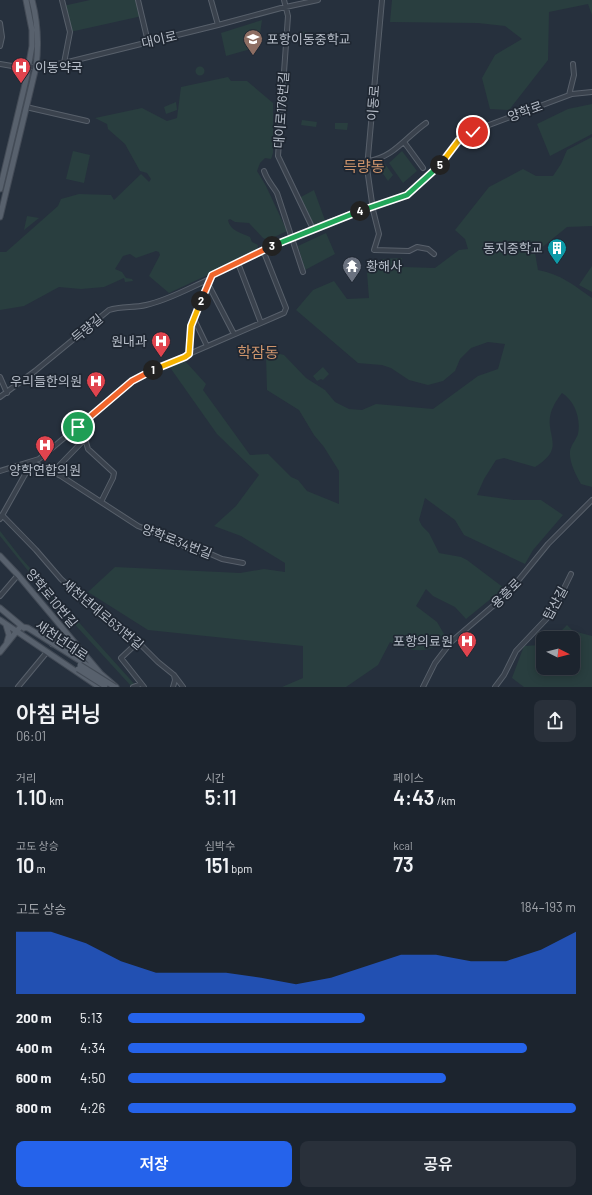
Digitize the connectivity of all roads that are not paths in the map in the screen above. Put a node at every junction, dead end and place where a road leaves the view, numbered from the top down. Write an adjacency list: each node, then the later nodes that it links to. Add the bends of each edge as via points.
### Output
1 (26, 0): 18 (main road, via 32,38)
2 (32, 0): 17 (main road, via 38,31)
3 (62, 0): 14 (street, via 70,32)
4 (138, 0): 12 (street)
5 (211, 0): 11 (street)
6 (284, 0): 9 (street, 대이로176번길)
7 (318, 0): 9 (street, 대이로)
8 (382, 0): 27 (street, 이동로)
9 (286, 6): 11 (street, 대이로); 33 (street, 대이로176번길, via 288,16 278,156)
10 (0, 23): 13 (street)
11 (218, 25): 12 (street, 대이로)
12 (148, 42): 14 (street, 대이로)
13 (0, 46)
14 (64, 63): 17 (street, 대이로)
15 (0, 64): 18 (street, 대이로)
16 (573, 64): 20 (street, via 574,75)
17 (36, 67): 18 (street, 대이로); 21 (main road)
18 (28, 68): 24 (main road)
19 (592, 92): 20 (street, 양학로)
20 (569, 95): 31 (street, 양학로, via 487,125 467,135 459,140 435,171 407,195)
21 (26, 107): 22 (street); 25 (main road)
22 (87, 121)
23 (426, 123): 26 (street)
24 (15, 127): 25 (main road); 30 (main road)
25 (21, 128): 32 (main road)
26 (404, 142): 27 (street, via 379,160); 28 (street)
27 (368, 161): 31 (street, 이동로)
28 (423, 168)
29 (264, 171): 34 (street, via 277,193)
30 (0, 190)
31 (373, 206): 33 (street, 양학로); 36 (street, 이동로, via 379,234 374,250 408,251 417,247 428,249)
32 (0, 217)
33 (313, 229): 34 (street, 양학로)
34 (291, 238): 35 (street, 양학로); 38 (street)
35 (263, 250): 37 (street, 양학로); 42 (street, via 286,308 284,313)
36 (434, 254)
37 (238, 263): 39 (street, 양학로, via 212,275); 42 (street)
38 (303, 272)
39 (210, 279): 40 (street); 47 (street, 득량길, via 159,301 109,310)
40 (208, 284): 41 (street); 43 (street)
41 (194, 319): 44 (street); 45 (street)
42 (261, 323): 43 (street)
43 (234, 334): 44 (street)
44 (207, 346): 45 (street)
45 (189, 354): 49 (street, via 132,381)
46 (0, 377): 47 (street)
47 (7, 393): 48 (street, 득량길)
48 (0, 397)
49 (78, 427): 50 (street); 51 (street)
50 (85, 436): 53 (street); 55 (street, via 88,448 114,473)
51 (32, 462): 52 (street); 53 (street, 양학로34번길); 56 (street)
52 (0, 471)
53 (53, 472): 55 (street, 양학로34번길)
54 (592, 500): 84 (street, 용흥로, via 548,544 508,593 455,638 435,663)
55 (101, 502): 58 (street, 양학로34번길, via 138,526 192,550)
56 (1, 517): 68 (street, 새천년대로631번길, via 36,550 61,579 109,622)
57 (0, 556): 60 (main road, 양학로10번길)
58 (243, 563)
59 (571, 574): 85 (street, 탑산길, via 552,613 516,651)
60 (18, 575): 61 (street); 67 (main road, 양학로10번길)
61 (0, 596)
62 (0, 608): 66 (main road, 새천년대로)
63 (0, 616): 66 (main road, 새천년대로)
64 (0, 620): 65 (main road)
65 (5, 624): 66 (main road); 70 (main road, via 9,635)
66 (20, 629): 69 (main road, via 28,628); 70 (main road); 72 (main road); 73 (main road, 새천년대로)
67 (66, 632): 69 (street); 74 (main road, 양학로10번길)
68 (138, 642): 75 (street, 새천년대로631번길); 76 (street, via 121,658)
69 (52, 644): 74 (main road)
70 (6, 645): 71 (main road)
71 (0, 652)
72 (47, 652): 77 (street); 78 (main road)
73 (79, 667): 79 (main road, 새천년대로, bridge); 80 (main road, 새천년대로, bridge)
74 (104, 675): 79 (main road, via 107,681); 80 (main road)
75 (174, 675): 82 (street); 83 (street, 새천년대로631번길)
76 (142, 685): 81 (street)
77 (18, 687)
78 (100, 687)
79 (105, 687)
80 (116, 687)
81 (133, 687)
82 (173, 687)
83 (183, 687)
84 (423, 687)
85 (495, 687)

